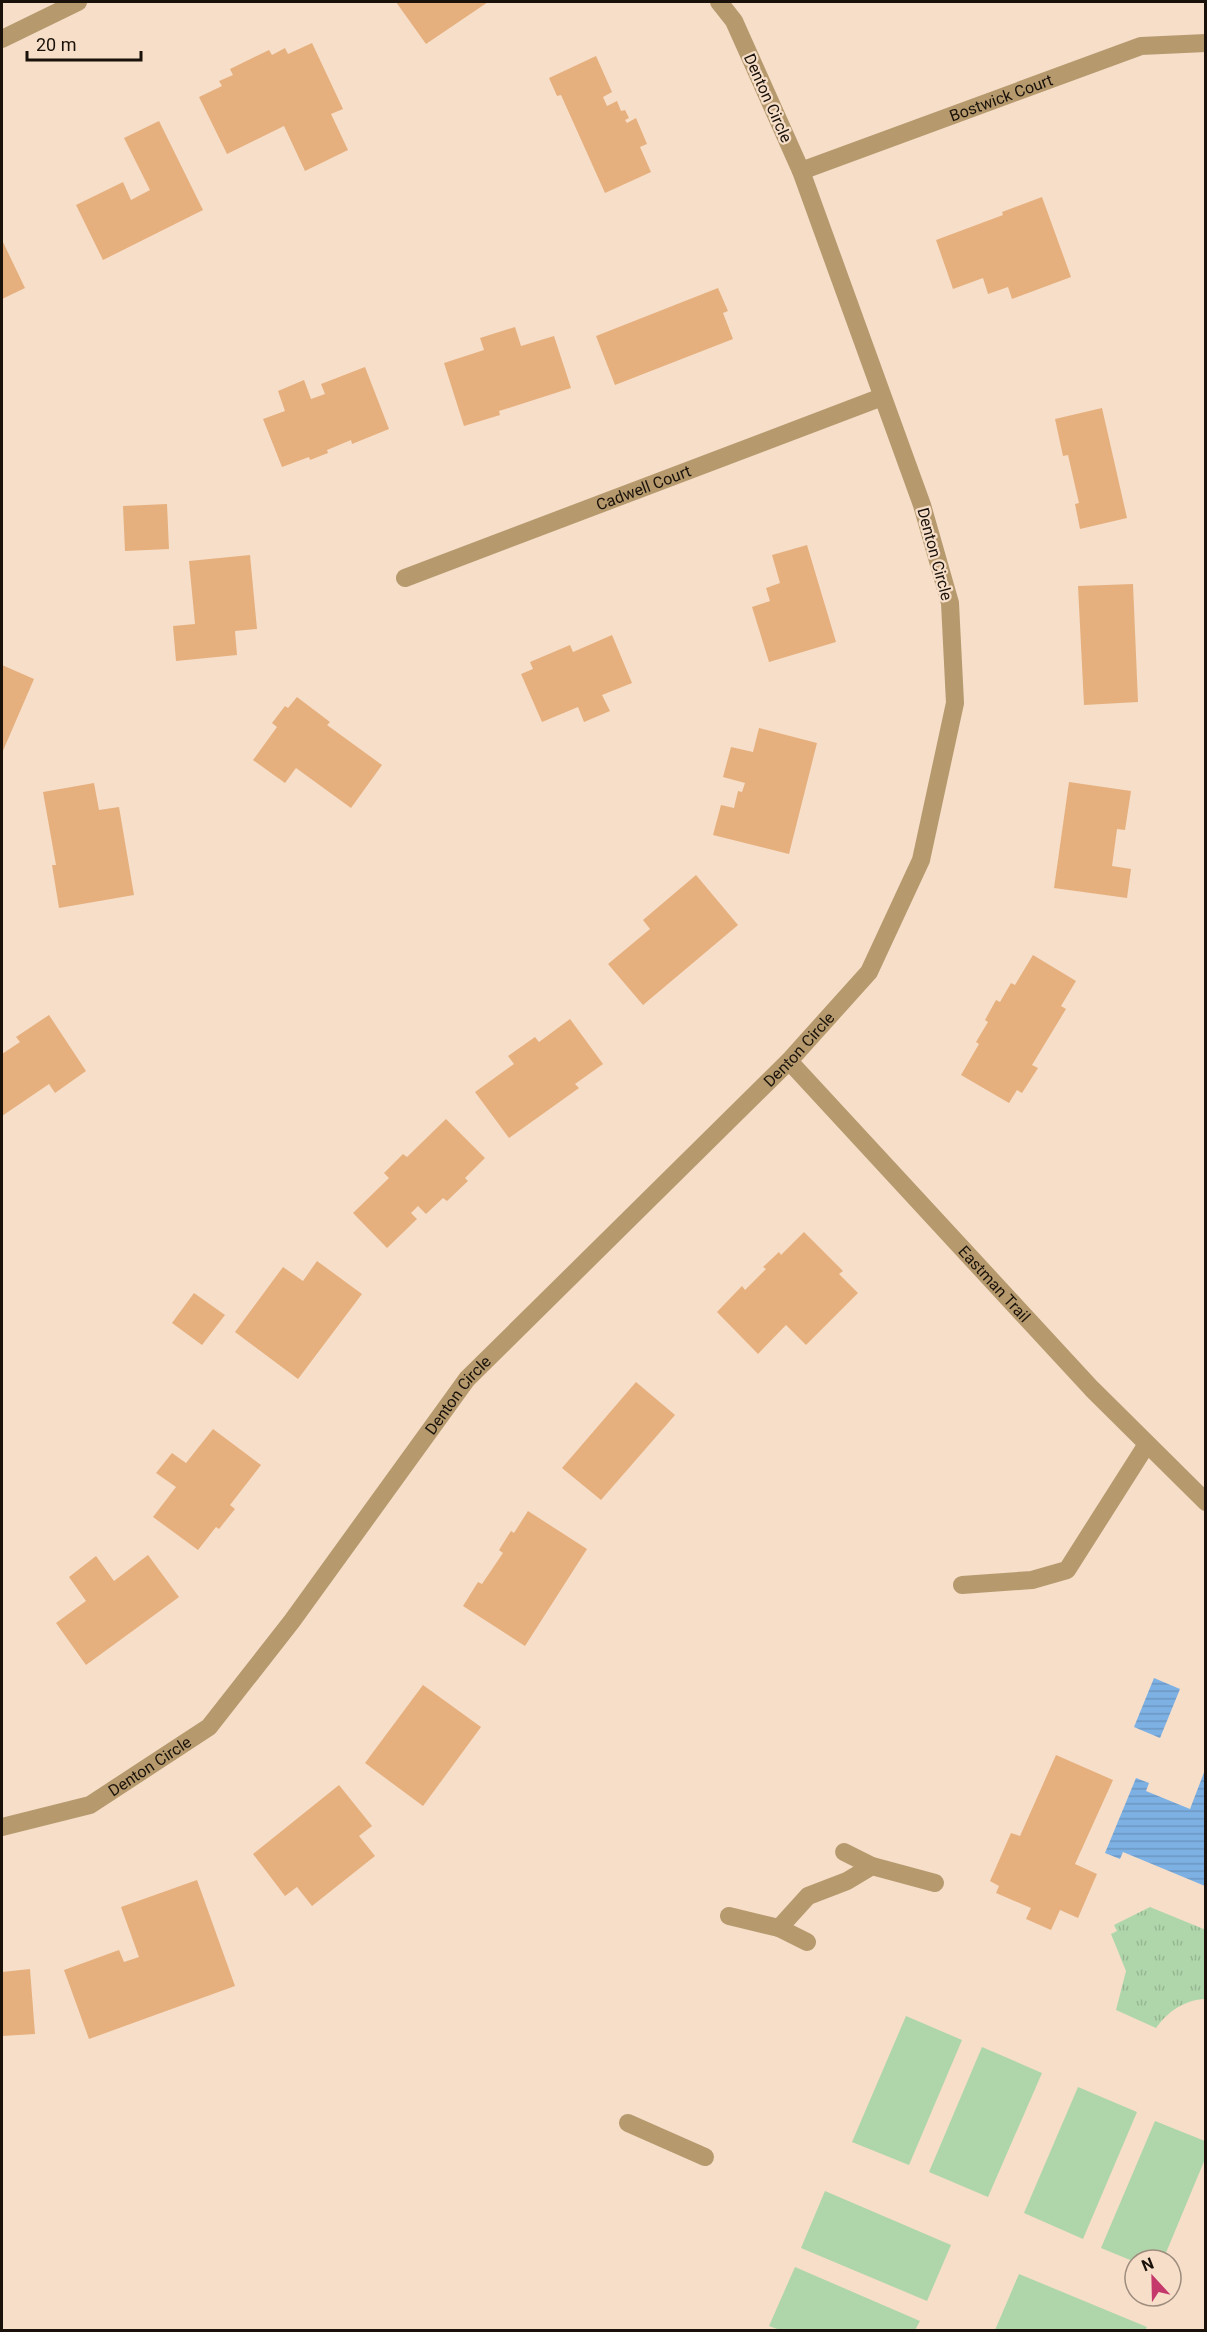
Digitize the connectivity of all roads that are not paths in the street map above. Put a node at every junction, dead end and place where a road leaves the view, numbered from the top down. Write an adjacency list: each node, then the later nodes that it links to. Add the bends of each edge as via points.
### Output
1 (78, 2): 3 (street)
2 (719, 2): 5 (street, Denton Circle, via 734,21)
3 (2, 39)
4 (1206, 43): 5 (street, Bostwick Court, via 1141,46)
5 (801, 171): 6 (street, Denton Circle)
6 (882, 397): 7 (street, Cadwell Court); 8 (street, Denton Circle, via 922,505 950,603 955,703 921,861 869,972)
7 (405, 578)
8 (789, 1061): 9 (street, Eastman Trail); 12 (street, Denton Circle, via 467,1380 292,1621 209,1727 90,1805)
9 (1147, 1444): 10 (street, Eastman Trail); 11 (street, via 1067,1570 1032,1580)
10 (1206, 1502)
11 (962, 1585)
12 (2, 1827)
13 (844, 1852): 14 (street)
14 (872, 1866): 15 (street); 17 (street, via 848,1881 808,1896)
15 (935, 1883)
16 (729, 1916): 17 (street)
17 (779, 1928): 18 (street)
18 (807, 1942)
19 (628, 2123): 20 (street)
20 (705, 2157)

